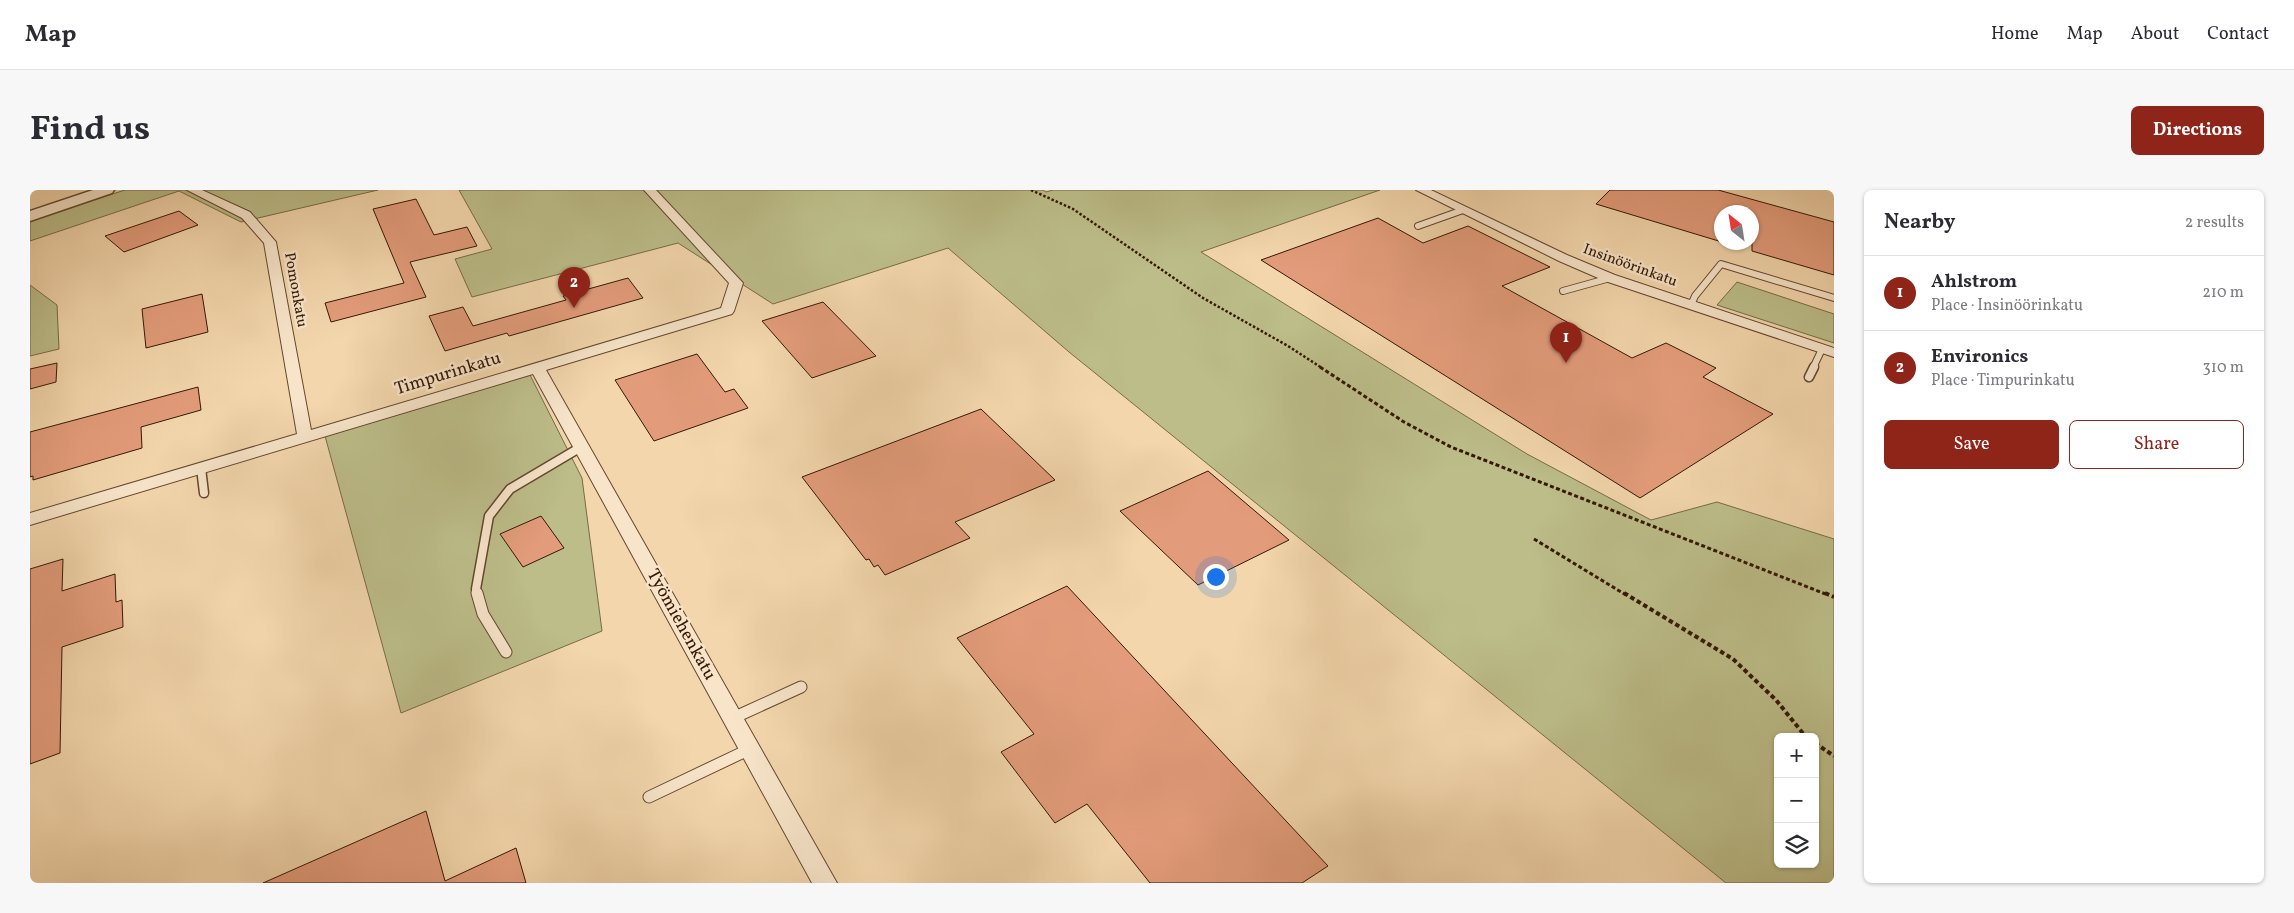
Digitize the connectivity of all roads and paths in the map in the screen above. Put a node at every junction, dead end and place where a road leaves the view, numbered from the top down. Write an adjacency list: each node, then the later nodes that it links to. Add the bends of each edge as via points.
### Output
1 (107, 190): 7 (street)
2 (193, 190): 16 (street, Pomonkatu, via 246,215 270,242)
3 (650, 190): 14 (street, Timpurinkatu, via 736,283 727,311)
4 (1030, 190): 22 (path, via 1073,209 1204,298 1288,346 1404,422 1451,447)
5 (1422, 190): 6 (street, Insinöörinkatu)
6 (1463, 210): 8 (lane); 9 (street, Insinöörinkatu)
7 (30, 216)
8 (1418, 226)
9 (1610, 278): 10 (lane); 12 (street, Insinöörinkatu)
10 (1563, 291)
11 (1834, 298): 12 (lane, via 1721,264)
12 (1691, 305): 13 (street, Insinöörinkatu)
13 (1828, 351): 15 (lane)
14 (536, 367): 16 (street, Timpurinkatu); 17 (street, Työmiehenkatu)
15 (1809, 377)
16 (306, 436): 18 (street, Timpurinkatu)
17 (581, 447): 23 (lane, via 510,489 489,516 476,589 483,614); 25 (street, Työmiehenkatu)
18 (201, 468): 19 (lane); 20 (street, Timpurinkatu)
19 (204, 493)
20 (30, 519)
21 (1534, 539): 26 (path, via 1733,659 1776,700)
22 (1834, 598)
23 (506, 652)
24 (801, 687): 25 (lane)
25 (733, 718): 28 (street, Työmiehenkatu)
26 (1800, 733)
27 (1819, 746): 29 (path)
28 (750, 749): 30 (lane); 31 (street, Työmiehenkatu)
29 (1834, 756)
30 (649, 797)
31 (825, 883)

